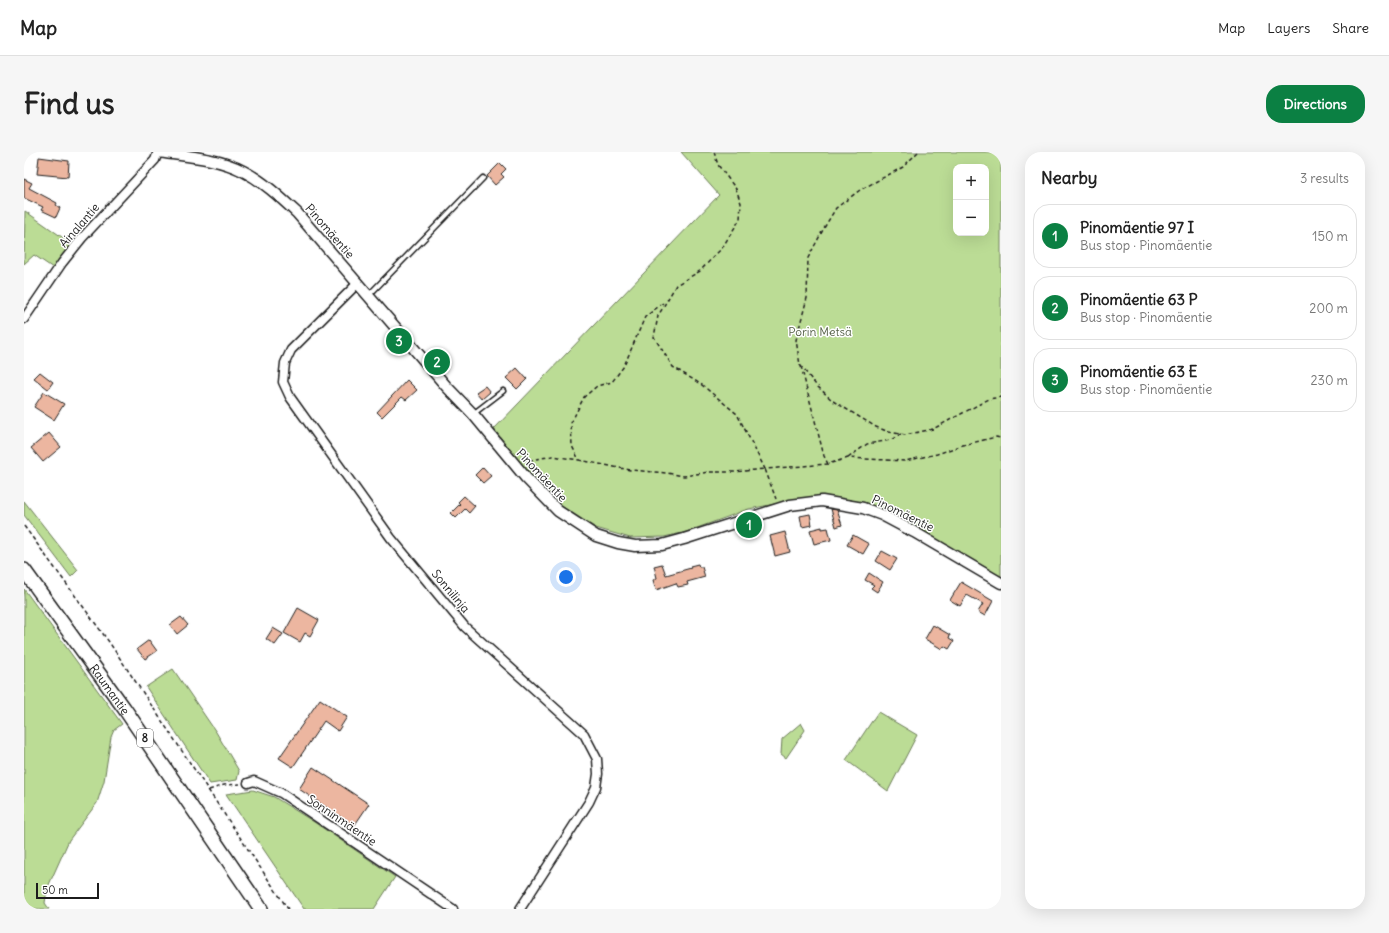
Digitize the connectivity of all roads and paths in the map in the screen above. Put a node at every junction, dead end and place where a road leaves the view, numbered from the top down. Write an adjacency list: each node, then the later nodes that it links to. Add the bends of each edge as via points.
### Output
1 (158, 152): 5 (street, Pinomäentie, via 221,163 242,170 259,180 297,213); 8 (street, Ainalantie, via 155,160 82,238)
2 (714, 152): 7 (path, via 718,165 736,189 741,203 740,219 722,248 700,270 676,285)
3 (918, 152): 9 (path, via 903,167 860,190 836,208 824,228 808,258 807,298 796,340)
4 (483, 178): 6 (lane)
5 (358, 283): 6 (street, Pinomäentie); 29 (street, Sonnilinja, via 291,350 285,363 283,382 290,397 391,538 465,627 584,734 597,760 596,787 589,802)
6 (369, 296): 12 (street, Pinomäentie)
7 (665, 302): 17 (path, via 645,317 624,366 612,382 597,386 584,397 571,423 572,446); 19 (path, via 658,316 654,337 673,367 702,385 737,414)
8 (24, 319)
9 (800, 365): 13 (path, via 816,385 834,401 876,427); 18 (path)
10 (503, 391): 12 (lane)
11 (1001, 397): 13 (path, via 989,399 933,429)
12 (472, 414): 16 (street, Pinomäentie)
13 (901, 434): 15 (path, via 891,440 867,444)
14 (1001, 438): 15 (path, via 996,437 905,461)
15 (848, 458): 18 (path)
16 (510, 460): 17 (path, via 553,456); 20 (street, Pinomäentie, via 558,511 596,536 618,543 635,546 662,545)
17 (579, 460): 19 (path, via 630,470 667,472 684,476)
18 (828, 464): 19 (path)
19 (765, 469): 20 (path)
20 (779, 508): 23 (street, Pinomäentie, via 822,501 863,508 914,532)
21 (24, 526): 25 (path, via 109,642)
22 (24, 570): 26 (highway, Raumantie / 8, via 132,720)
23 (1001, 583)
24 (248, 783): 25 (path); 28 (street, Sonninmäentie, via 254,781 281,793)
25 (209, 790): 27 (path)
26 (261, 909)
27 (288, 909)
28 (453, 909)
29 (520, 909)

